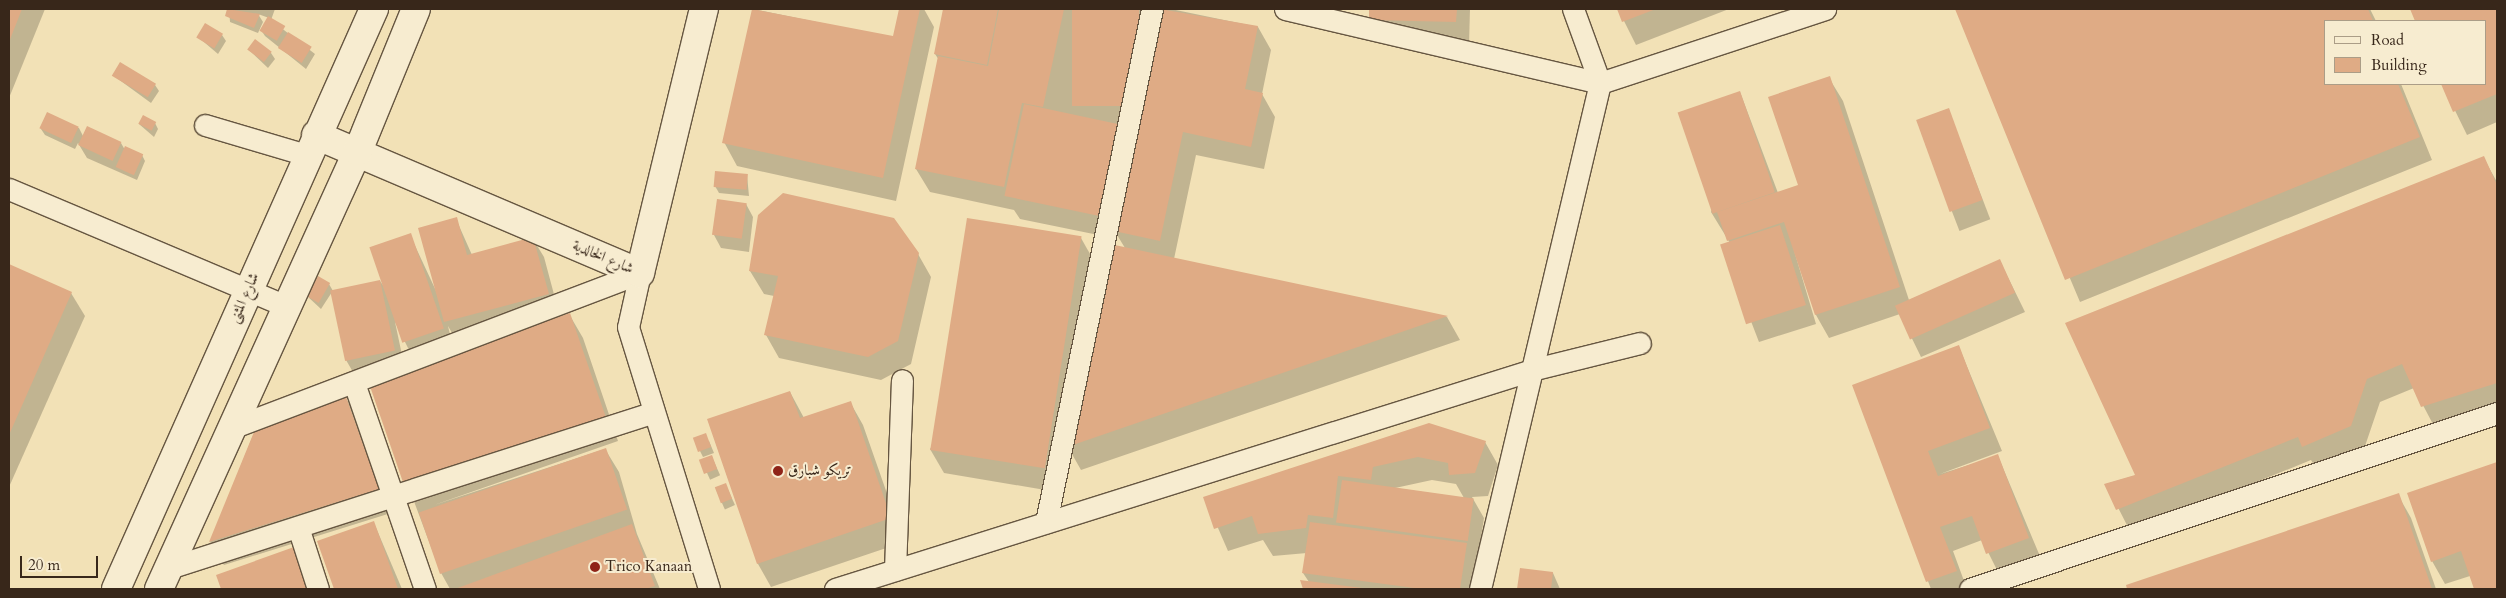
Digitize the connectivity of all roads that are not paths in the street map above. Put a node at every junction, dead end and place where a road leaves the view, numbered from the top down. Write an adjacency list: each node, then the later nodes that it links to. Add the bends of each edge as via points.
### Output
1 (374, 9): 10 (street, شارع المثنى)
2 (416, 9): 11 (street)
3 (704, 9): 13 (street, شارع الخالدية)
4 (1152, 9): 24 (street)
5 (1285, 9): 8 (street)
6 (1573, 9): 8 (street)
7 (1825, 9): 8 (street)
8 (1600, 83): 17 (street)
9 (205, 125): 10 (street)
10 (311, 145): 11 (street, شارع الخالدية); 14 (street, شارع المثنى)
11 (358, 151): 13 (street, شارع الخالدية); 15 (street)
12 (9, 189): 14 (street)
13 (640, 273): 19 (street); 20 (street, via 628,326)
14 (248, 289): 15 (street); 28 (street, شارع المثنى)
15 (286, 306): 22 (street)
16 (1640, 343): 17 (street)
17 (1534, 369): 24 (street); 33 (street)
18 (902, 380): 26 (street)
19 (354, 383): 22 (street); 23 (street)
20 (654, 412): 23 (street); 31 (street)
21 (2497, 413): 34 (street)
22 (229, 429): 27 (street)
23 (395, 496): 25 (street); 30 (street)
24 (1046, 522): 26 (street)
25 (298, 527): 27 (street); 29 (street)
26 (895, 570): 32 (street)
27 (164, 579)
28 (116, 589)
29 (318, 589)
30 (425, 589)
31 (709, 589)
32 (835, 589)
33 (1480, 589)
34 (1970, 589)

